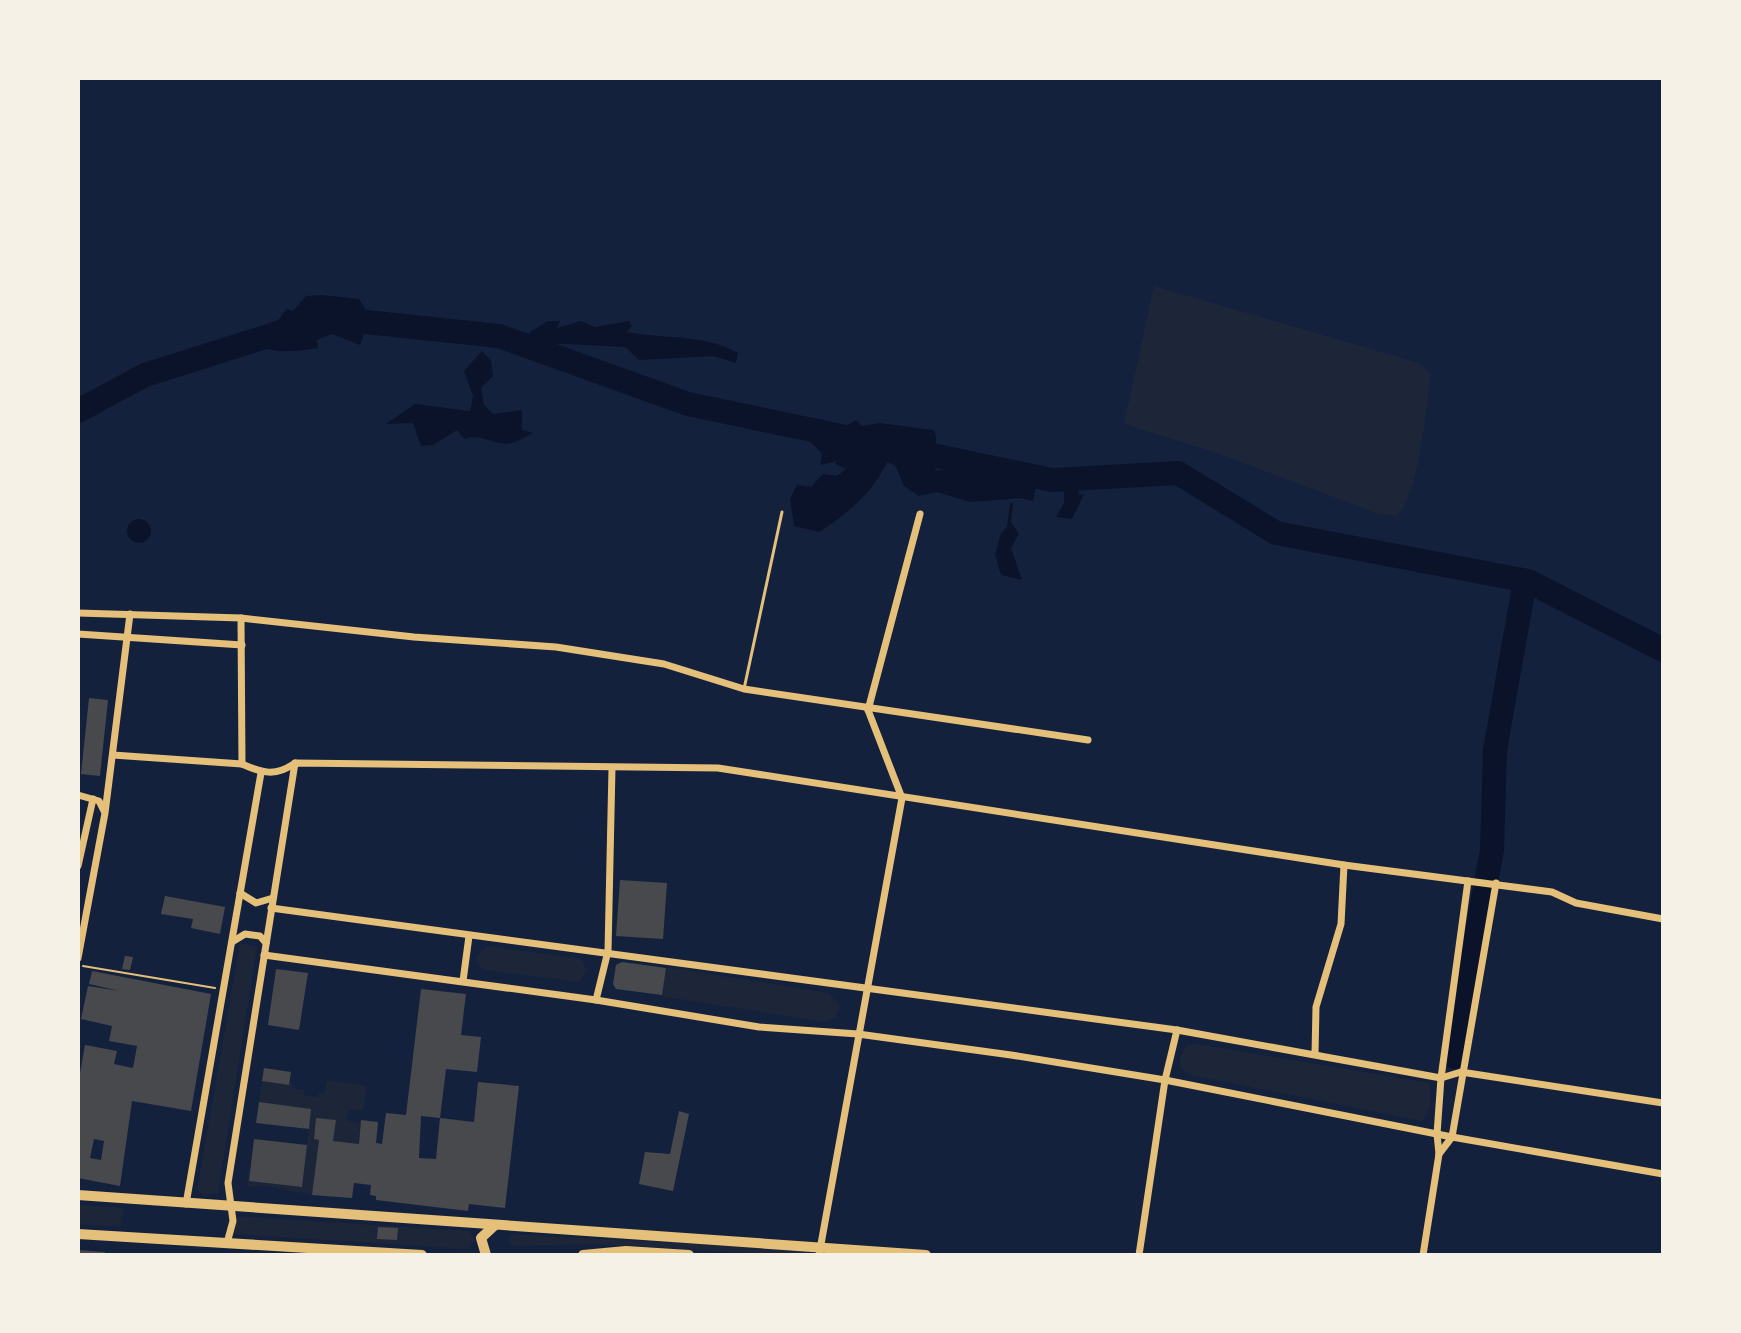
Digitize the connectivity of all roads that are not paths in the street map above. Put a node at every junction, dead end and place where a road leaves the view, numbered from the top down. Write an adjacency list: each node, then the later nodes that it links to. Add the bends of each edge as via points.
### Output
1 (782, 512): 9 (lane)
2 (920, 514): 10 (street)
3 (78, 613): 4 (street)
4 (130, 614): 5 (street); 7 (street)
5 (241, 618): 8 (street); 9 (street, via 621,655)
6 (78, 634): 7 (street)
7 (128, 639): 8 (street); 12 (street)
8 (242, 645): 14 (street)
9 (744, 689): 10 (street)
10 (868, 710): 11 (street); 18 (street)
11 (1088, 740)
12 (113, 755): 14 (street); 20 (street)
13 (295, 763): 15 (street); 16 (street, via 282,772); 26 (street)
14 (242, 764): 16 (street)
15 (612, 768): 18 (street, via 718,768); 32 (street)
16 (261, 773): 25 (street)
17 (78, 795): 19 (street)
18 (902, 798): 21 (street); 36 (street)
19 (93, 799): 20 (street, via 103,804); 22 (street)
20 (105, 813): 34 (street)
21 (1344, 865): 23 (street); 40 (street, via 1341,924 1316,1007)
22 (78, 866)
23 (1468, 881): 24 (street); 42 (street)
24 (1496, 883): 28 (street); 41 (street)
25 (240, 893): 26 (street, via 256,903); 30 (street)
26 (273, 898): 27 (street)
27 (271, 908): 29 (street); 31 (street)
28 (1663, 919)
29 (469, 936): 32 (street); 35 (street)
30 (232, 942): 31 (street, via 249,934); 50 (street)
31 (266, 943): 33 (street)
32 (608, 951): 36 (street); 37 (street)
33 (264, 955): 35 (street); 51 (street, via 228,1183)
34 (78, 958)
35 (463, 981): 37 (street)
36 (867, 988): 38 (street); 39 (street)
37 (596, 1000): 39 (street, via 759,1027)
38 (1177, 1030): 40 (street); 43 (street)
39 (858, 1034): 43 (street); 56 (street)
40 (1315, 1054): 42 (street)
41 (1461, 1072): 42 (street); 44 (street); 46 (street)
42 (1441, 1078): 45 (street)
43 (1165, 1080): 45 (street); 64 (street)
44 (1663, 1103)
45 (1437, 1134): 46 (street); 47 (street)
46 (1452, 1137): 47 (street); 48 (street)
47 (1439, 1154): 65 (street)
48 (1663, 1174)
49 (78, 1195): 50 (main road)
50 (186, 1204): 51 (main road)
51 (229, 1207): 52 (main road); 55 (street, via 233,1221)
52 (472, 1223): 53 (main road); 58 (main road, via 478,1237)
53 (497, 1225): 56 (main road); 59 (main road, via 482,1234)
54 (78, 1234): 55 (main road)
55 (227, 1243): 57 (main road)
56 (820, 1251): 63 (main road)
57 (422, 1255)
58 (473, 1255)
59 (486, 1255)
60 (583, 1255): 61 (main road)
61 (590, 1255): 62 (main road)
62 (689, 1255)
63 (926, 1255)
64 (1139, 1255)
65 (1423, 1255)

